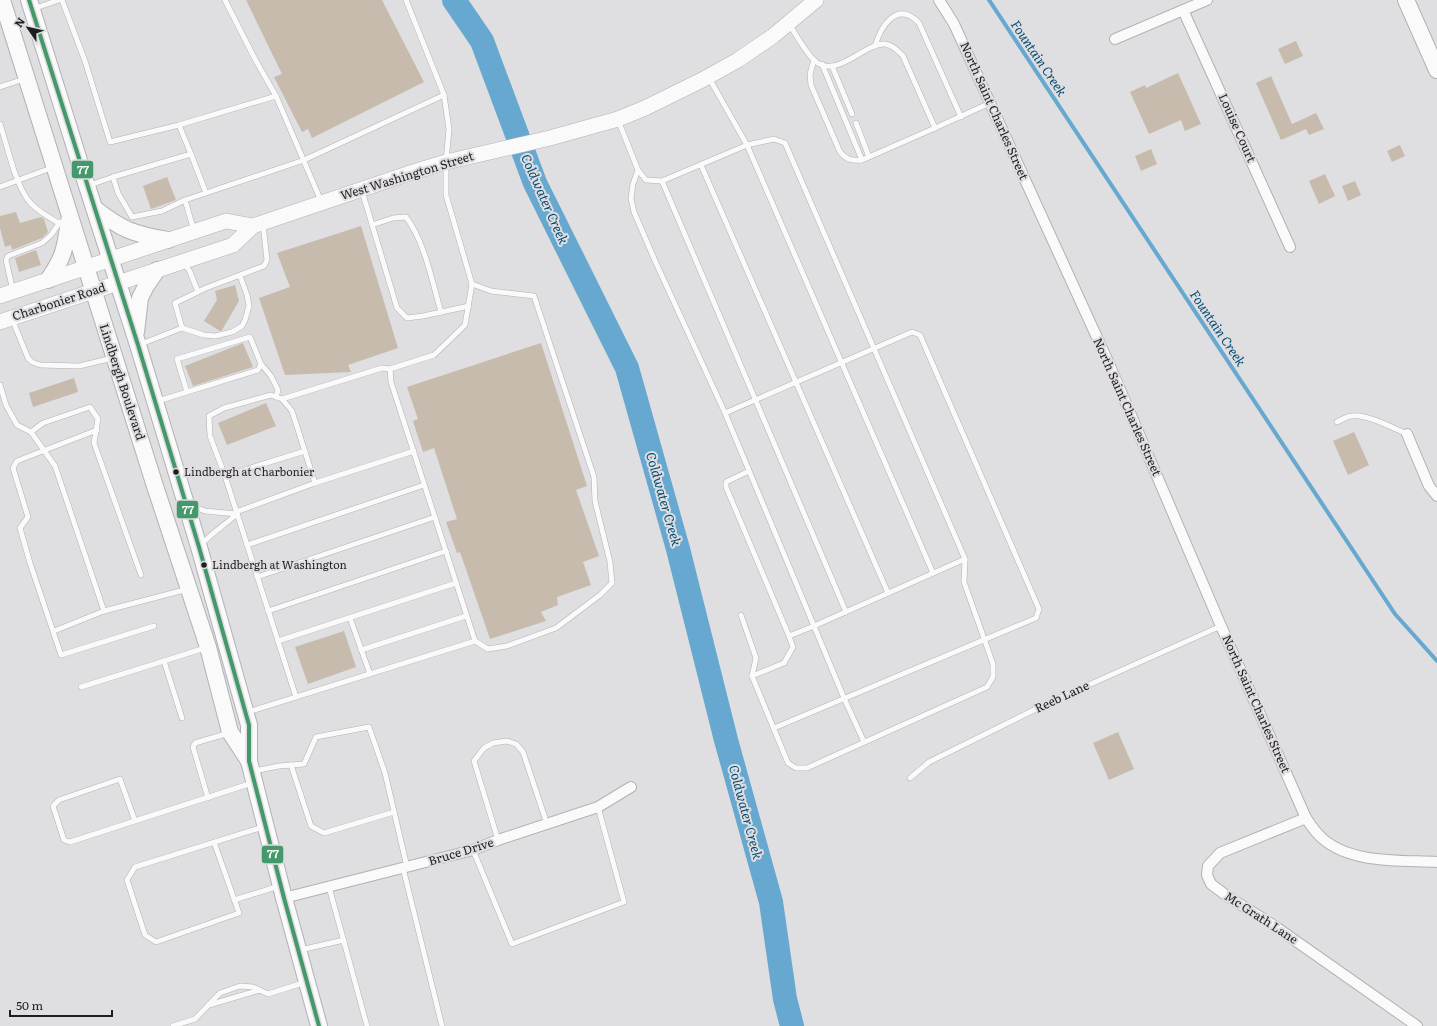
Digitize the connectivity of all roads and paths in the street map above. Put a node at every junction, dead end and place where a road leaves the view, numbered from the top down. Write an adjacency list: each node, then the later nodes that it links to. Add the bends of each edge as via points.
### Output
1 (59, 0): 9 (lane)
2 (62, 0): 30 (lane, via 85,61 110,142)
3 (225, 0): 23 (lane)
4 (406, 0): 22 (lane)
5 (816, 0): 12 (main road, West Washington Street)
6 (939, 0): 24 (street, North Saint Charles Street, via 954,24)
7 (1207, 0): 11 (street)
8 (1406, 0): 18 (main road)
9 (31, 4): 44 (main road, Lindbergh Boulevard)
10 (3, 10): 20 (main road, Lindbergh Boulevard)
11 (1184, 10): 13 (street); 56 (street, Louise Court)
12 (788, 23): 15 (lane); 19 (main road, West Washington Street, via 738,60)
13 (1116, 39)
14 (874, 46): 17 (lane); 26 (lane, via 878,35 893,16 903,13 913,16 919,23); 31 (lane, via 885,44 896,48 903,56)
15 (814, 60): 16 (lane); 36 (lane, via 810,74 811,85 840,152 852,161)
16 (822, 64): 17 (lane); 36 (lane)
17 (832, 66): 25 (lane)
18 (1437, 70)
19 (708, 77): 27 (main road, West Washington Street); 32 (lane)
20 (26, 78): 21 (lane); 39 (main road, Lindbergh Boulevard)
21 (0, 87)
22 (444, 95): 35 (lane); 37 (lane, via 449,129)
23 (276, 96): 30 (lane); 35 (lane)
24 (990, 103): 26 (lane); 119 (street, North Saint Charles Street, via 1110,366)
25 (852, 114)
26 (961, 117): 31 (lane)
27 (618, 119): 37 (main road, West Washington Street); 40 (lane)
28 (856, 123): 34 (lane)
29 (0, 124): 42 (lane)
30 (179, 125): 33 (lane)
31 (935, 128): 34 (lane)
32 (747, 145): 38 (lane); 73 (lane, via 774,138 785,143); 75 (lane)
33 (191, 154): 41 (lane); 47 (lane)
34 (869, 157): 36 (lane)
35 (304, 160): 47 (lane); 49 (lane)
36 (862, 160)
37 (446, 162): 46 (main road, West Washington Street); 64 (lane, via 446,195)
38 (701, 165): 43 (lane); 78 (lane)
39 (54, 167): 42 (lane); 51 (main road, Lindbergh Boulevard)
40 (638, 170): 43 (lane, via 646,180); 85 (lane, via 631,198 634,212)
41 (113, 177): 44 (lane); 48 (lane, via 118,193 132,217 162,211)
42 (18, 181): 45 (lane); 51 (lane, via 29,201 40,211)
43 (662, 181): 83 (lane)
44 (87, 186): 50 (main road, Lindbergh Boulevard)
45 (0, 187)
46 (362, 190): 49 (main road, West Washington Street); 53 (lane)
47 (206, 193): 48 (lane)
48 (185, 200): 54 (lane)
49 (322, 202): 52 (main road, West Washington Street)
50 (94, 208): 55 (main road, via 112,223 127,231); 57 (main road, Lindbergh Boulevard)
51 (64, 219): 59 (main road, Lindbergh Boulevard); 62 (main road, via 64,251); 67 (lane, via 42,243 8,256)
52 (258, 224): 54 (main road, West Washington Street, via 226,221); 58 (main road, West Washington Street, via 233,245); 61 (lane, via 267,260 264,266)
53 (372, 225): 69 (lane, via 397,308 407,318); 69 (lane, via 393,218 406,217 413,226 425,257)
54 (194, 232): 55 (main road, West Washington Street)
55 (168, 240): 57 (main road, West Washington Street)
56 (1290, 247)
57 (110, 259): 59 (main road, West Washington Street); 63 (main road, Lindbergh Boulevard)
58 (183, 262): 60 (main road, West Washington Street); 66 (lane)
59 (86, 267): 62 (main road, Charbonier Road); 65 (main road, Lindbergh Boulevard)
60 (158, 270): 63 (main road, West Washington Street); 72 (main road, via 140,298)
61 (240, 276): 66 (lane); 71 (lane, via 248,306 242,326 232,332 215,336)
62 (48, 280): 67 (main road, Charbonier Road)
63 (118, 283): 65 (main road, Charbonier Road); 72 (main road, Lindbergh Boulevard)
64 (472, 284): 68 (lane); 123 (lane, via 491,291 534,296 594,477 595,501 610,562 612,583 556,628 507,646 488,649)
65 (94, 291): 70 (main road, Charbonier Road); 74 (main road, Lindbergh Boulevard)
66 (198, 292): 71 (lane, via 175,303)
67 (7, 294)
68 (469, 306): 69 (lane); 77 (lane, via 465,325 434,355)
69 (441, 312)
70 (6, 320): 74 (lane, via 28,358 40,365 79,366)
71 (182, 328): 72 (lane)
72 (137, 342): 84 (main road, Lindbergh Boulevard)
73 (874, 348): 75 (lane); 104 (lane); 122 (lane, via 912,332 920,335 1039,609 1036,618)
74 (114, 358): 109 (main road, Lindbergh Boulevard)
75 (840, 362): 78 (lane); 105 (lane)
76 (260, 364): 80 (lane, via 258,370); 80 (lane, via 250,337 177,359); 81 (lane, via 278,390)
77 (390, 369): 82 (lane, via 382,368); 92 (lane, via 391,382)
78 (795, 382): 83 (lane); 110 (lane)
79 (0, 385): 88 (lane, via 6,405 17,425)
80 (187, 392): 84 (lane)
81 (276, 397): 82 (lane); 94 (lane, via 271,395 224,408 209,416 210,436)
82 (282, 399): 91 (lane, via 292,411)
83 (755, 400): 85 (lane); 113 (lane)
84 (155, 402): 98 (main road, Lindbergh Boulevard)
85 (725, 413): 93 (lane)
86 (1337, 422): 89 (lane, via 1351,416 1362,416)
87 (97, 430): 88 (lane, via 98,419 90,407 43,423); 90 (lane); 106 (lane, via 94,443)
88 (31, 432): 90 (lane)
89 (1407, 434): 97 (street, via 1429,486)
90 (43, 450): 111 (lane, via 55,466); 120 (lane, via 17,461 13,468 28,517 20,528)
91 (305, 451): 94 (lane); 95 (lane)
92 (414, 451): 95 (lane); 96 (lane)
93 (749, 471): 118 (lane); 121 (lane, via 726,482 726,488)
94 (225, 476): 99 (lane)
95 (315, 483): 99 (lane)
96 (424, 485): 100 (lane); 101 (lane)
97 (1437, 496)
98 (186, 503): 99 (lane, via 205,511); 102 (main road, Lindbergh Boulevard)
99 (236, 513): 101 (lane); 102 (lane, via 208,536)
100 (435, 517): 103 (lane); 107 (lane)
101 (247, 545): 107 (lane)
102 (199, 547): 133 (main road, Lindbergh Boulevard)
103 (446, 551): 108 (lane); 112 (lane)
104 (965, 559): 105 (lane); 122 (lane, via 964,582)
105 (933, 573): 110 (lane)
106 (141, 575)
107 (257, 577): 112 (lane)
108 (456, 583): 115 (lane); 116 (lane)
109 (190, 588): 111 (lane); 125 (main road, Lindbergh Boulevard)
110 (888, 594): 113 (lane)
111 (104, 611): 120 (lane)
112 (268, 611): 124 (lane)
113 (846, 612): 118 (lane)
114 (740, 615): 129 (lane, via 756,658)
115 (466, 616): 123 (lane); 126 (lane)
116 (350, 618): 124 (lane); 126 (lane)
117 (154, 626): 120 (lane, via 62,655)
118 (814, 626): 121 (lane); 132 (lane)
119 (1221, 626): 140 (lane, Reeb Lane, via 1048,702 929,762); 145 (street, North Saint Charles Street)
120 (54, 631)
121 (789, 636): 129 (lane, via 793,647 784,662)
122 (984, 640): 132 (lane); 137 (lane, via 993,664 993,677 987,687)
123 (474, 641): 128 (lane)
124 (278, 642): 131 (lane)
125 (208, 647): 127 (lane); 136 (main road, Lindbergh Boulevard)
126 (361, 650): 128 (lane)
127 (164, 661): 130 (lane); 134 (lane)
128 (370, 674): 131 (lane)
129 (752, 676): 135 (lane)
130 (81, 687)
131 (296, 696): 133 (lane)
132 (844, 698): 135 (lane); 137 (lane)
133 (246, 712): 139 (main road, Lindbergh Boulevard)
134 (182, 718)
135 (774, 728): 137 (lane, via 788,763 796,768 807,768)
136 (230, 732): 139 (main road, Lindbergh Boulevard); 142 (lane, via 195,743 193,747)
137 (864, 742)
138 (291, 765): 139 (lane); 144 (lane, via 311,826 324,833); 144 (lane, via 304,764 316,737 369,727)
139 (252, 772): 142 (lane); 148 (main road, Lindbergh Boulevard)
140 (910, 778)
141 (631, 787): 143 (street, Bruce Drive)
142 (208, 798): 146 (lane)
143 (598, 807): 147 (street, Bruce Drive); 151 (lane, via 624,902 512,944)
144 (394, 812): 153 (lane)
145 (1306, 818): 152 (street, North Saint Charles Street, via 1324,840 1346,852 1370,858); 166 (street, Mc Grath Lane, via 1220,853 1208,866 1207,875 1211,884)
146 (136, 821): 146 (lane, via 70,842 64,840 53,806 59,800 120,779)
147 (547, 824): 149 (street, Bruce Drive); 149 (lane, via 523,752 516,744 507,741 494,743 484,748 474,761)
148 (266, 826): 150 (lane); 155 (main road, Lindbergh Boulevard)
149 (498, 840): 151 (street, Bruce Drive)
150 (214, 842): 156 (lane); 156 (lane, via 134,867 127,880 145,935 156,942 239,913)
151 (473, 850): 153 (street, Bruce Drive)
152 (1437, 862)
153 (405, 868): 154 (street, Bruce Drive); 165 (lane)
154 (329, 887): 155 (street, Bruce Drive); 157 (lane)
155 (283, 892): 156 (lane); 158 (main road, Lindbergh Boulevard)
156 (234, 900)
157 (344, 940): 158 (lane); 164 (lane)
158 (299, 951): 159 (main road, Lindbergh Boulevard)
159 (307, 982): 160 (lane, via 268,994); 163 (main road, Lindbergh Boulevard)
160 (260, 990): 161 (lane); 161 (lane, via 240,986 220,993)
161 (208, 1006): 162 (lane, via 195,1019)
162 (173, 1026)
163 (319, 1026)
164 (367, 1026)
165 (442, 1026)
166 (1417, 1026)

